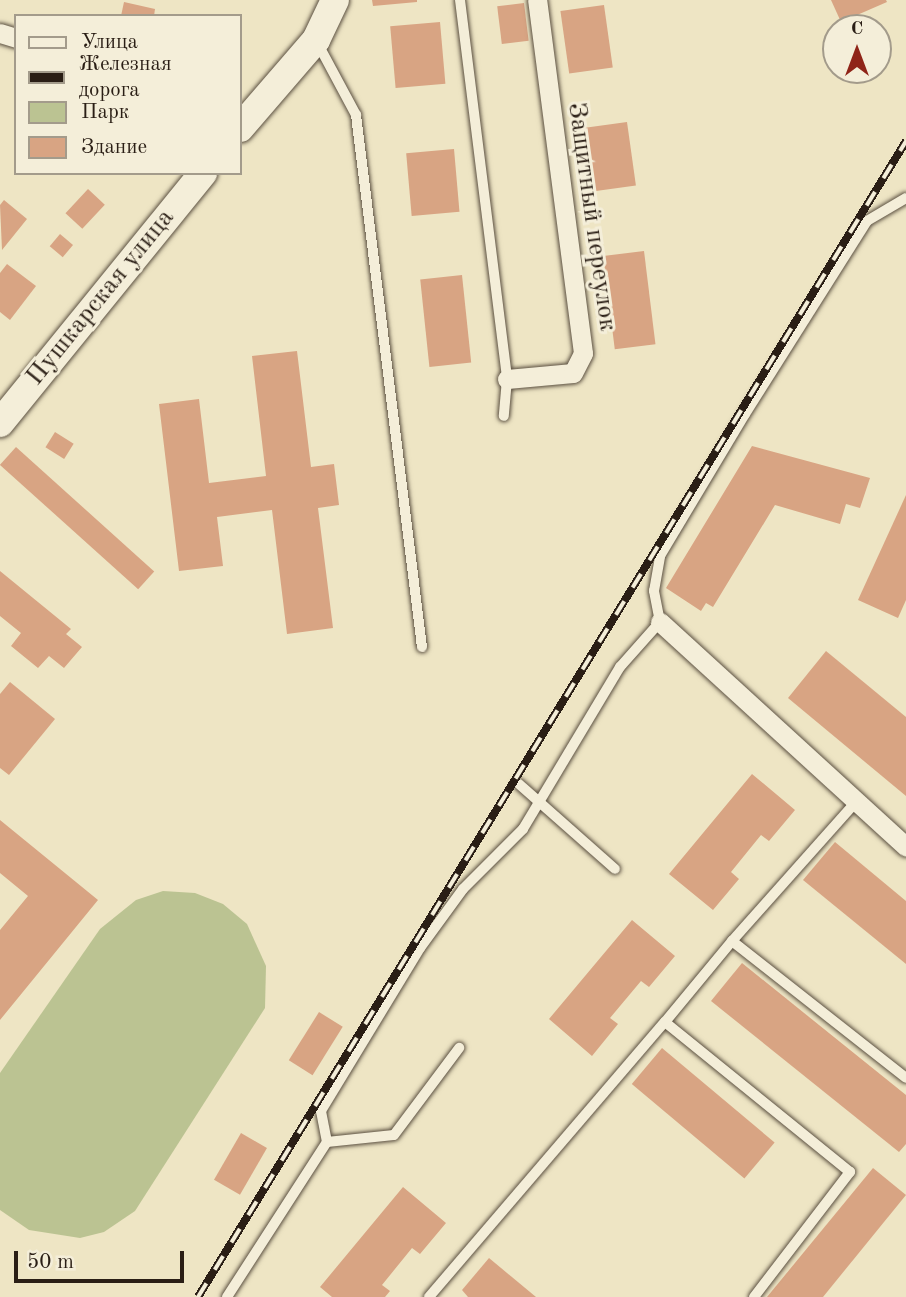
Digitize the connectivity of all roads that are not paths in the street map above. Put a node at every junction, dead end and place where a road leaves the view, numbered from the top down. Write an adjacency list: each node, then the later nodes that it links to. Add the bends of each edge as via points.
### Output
1 (335, 0): 4 (street)
2 (460, 0): 8 (lane)
3 (537, 0): 8 (street, Защитный переулок, via 583,352 573,373)
4 (316, 40): 5 (street); 12 (lane, via 356,115)
5 (243, 117)
6 (201, 175): 10 (street, Пушкарская улица)
7 (906, 198): 11 (lane, via 867,221 660,556 654,591)
8 (507, 379): 9 (lane)
9 (504, 416)
10 (0, 423)
11 (660, 622): 14 (lane, via 620,667); 15 (street)
12 (422, 647)
13 (519, 784): 14 (lane)
14 (540, 803): 17 (lane); 22 (lane, via 463,889 391,992 321,1111)
15 (854, 804): 16 (street); 18 (lane)
16 (906, 846)
17 (615, 869)
18 (732, 941): 19 (lane); 21 (lane)
19 (665, 1022): 24 (lane); 25 (lane, via 850,1172)
20 (459, 1048): 22 (lane, via 394,1135)
21 (906, 1078)
22 (327, 1142): 23 (lane)
23 (227, 1297)
24 (429, 1297)
25 (754, 1297)

